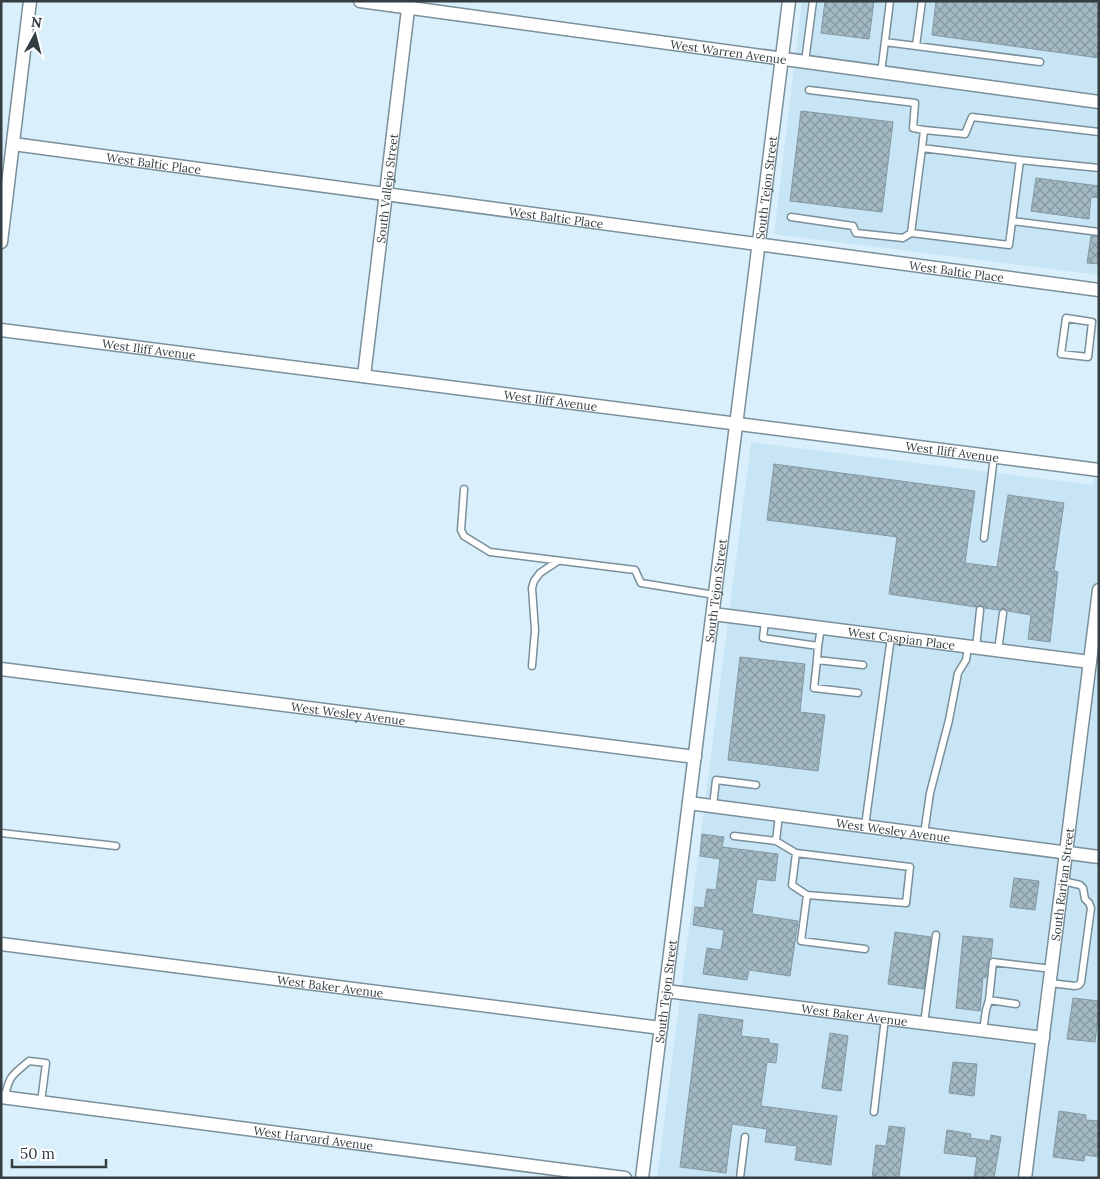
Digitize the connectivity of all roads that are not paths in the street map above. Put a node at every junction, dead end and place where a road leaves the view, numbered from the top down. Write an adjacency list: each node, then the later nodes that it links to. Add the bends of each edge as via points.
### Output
1 (30, 1): 18 (street)
2 (360, 1): 7 (street, West Warren Avenue)
3 (789, 1): 10 (street, South Tejon Street)
4 (813, 1): 11 (lane)
5 (890, 1): 8 (lane)
6 (922, 1): 9 (lane)
7 (408, 4): 10 (street, West Warren Avenue); 22 (street, South Vallejo Street)
8 (885, 42): 9 (lane); 13 (lane)
9 (916, 46): 12 (lane)
10 (782, 59): 11 (street, West Warren Avenue); 28 (street, South Tejon Street)
11 (805, 62): 13 (street, West Warren Avenue)
12 (1040, 62)
13 (881, 72): 15 (street, West Warren Avenue)
14 (809, 90): 16 (lane, via 915,103 913,128)
15 (1099, 102)
16 (924, 130): 17 (lane, via 965,134 972,117); 19 (lane)
17 (1099, 132)
18 (13, 144): 22 (street, West Baltic Place); 27 (street)
19 (922, 148): 20 (lane); 26 (lane)
20 (1020, 160): 21 (lane); 24 (lane)
21 (1099, 168)
22 (386, 194): 28 (street, West Baltic Place); 33 (street, South Vallejo Street)
23 (791, 217): 26 (lane, via 853,226 856,233 903,238)
24 (1012, 221): 25 (lane); 26 (lane, via 1009,245)
25 (1099, 232)
26 (911, 233)
27 (1, 242)
28 (759, 244): 29 (street, West Baltic Place); 34 (street, South Tejon Street)
29 (1099, 290)
30 (1, 330): 33 (street, West Iliff Avenue)
31 (1091, 334): 31 (lane, via 1092,322 1066,318 1061,354 1088,357); 32 (lane)
32 (1099, 335)
33 (364, 376): 34 (street, West Iliff Avenue)
34 (736, 424): 35 (street, West Iliff Avenue); 41 (street, South Tejon Street)
35 (994, 456): 36 (street, West Iliff Avenue); 38 (lane)
36 (1099, 470)
37 (464, 489): 39 (lane, via 461,530 464,536 490,552)
38 (984, 538)
39 (558, 561): 41 (lane, via 635,570 641,583); 54 (lane, via 540,573 532,588 535,630)
40 (1099, 590): 52 (street, South Raritan Street)
41 (715, 595): 44 (street, South Tejon Street)
42 (980, 610): 49 (lane)
43 (1003, 613): 50 (lane)
44 (713, 614): 45 (street, West Caspian Place); 57 (street, South Tejon Street)
45 (765, 621): 46 (street, West Caspian Place); 48 (lane, via 763,638)
46 (821, 628): 47 (street, West Caspian Place); 48 (lane)
47 (891, 637): 49 (street, West Caspian Place); 62 (lane)
48 (818, 646): 51 (lane)
49 (972, 647): 50 (street, West Caspian Place); 64 (lane, via 958,673 930,793)
50 (998, 651): 52 (street, West Caspian Place)
51 (817, 660): 53 (lane); 56 (lane, via 814,688)
52 (1090, 662): 68 (street, South Raritan Street)
53 (863, 665)
54 (532, 666)
55 (1, 669): 57 (street, West Wesley Avenue)
56 (858, 694)
57 (695, 757): 59 (street, South Tejon Street)
58 (756, 785): 60 (lane, via 716,780)
59 (689, 803): 60 (street, West Wesley Avenue); 78 (street, South Tejon Street)
60 (713, 806): 61 (street, West Wesley Avenue)
61 (779, 815): 62 (street, West Wesley Avenue); 66 (lane)
62 (865, 826): 64 (street, West Wesley Avenue)
63 (1, 833): 67 (lane)
64 (924, 834): 68 (street, West Wesley Avenue)
65 (734, 836): 66 (lane)
66 (776, 841): 69 (lane)
67 (116, 846)
68 (1066, 852): 70 (street, West Wesley Avenue); 71 (street, South Raritan Street)
69 (796, 854): 72 (lane, via 792,885); 72 (lane, via 910,867 906,903)
70 (1099, 857)
71 (1063, 881): 76 (street, South Raritan Street); 77 (lane, via 1080,885 1091,908 1080,982 1075,986)
72 (807, 895): 75 (lane, via 801,941)
73 (936, 935): 82 (lane)
74 (1, 944): 83 (street, West Baker Avenue)
75 (865, 949)
76 (1052, 969): 77 (street, South Raritan Street); 79 (lane, via 993,962)
77 (1050, 983): 85 (street, South Raritan Street)
78 (666, 991): 81 (street, West Baker Avenue); 83 (street, South Tejon Street)
79 (990, 1000): 80 (lane); 84 (lane)
80 (1016, 1004)
81 (885, 1018): 82 (street, West Baker Avenue); 88 (lane)
82 (924, 1023): 84 (street, West Baker Avenue)
83 (661, 1028): 91 (street, South Tejon Street)
84 (984, 1031): 85 (street, West Baker Avenue)
85 (1043, 1038): 93 (street, South Raritan Street)
86 (3, 1097): 87 (street, West Harvard Avenue); 87 (lane, via 8,1082 29,1061 46,1063)
87 (41, 1102): 90 (street, West Harvard Avenue)
88 (874, 1112)
89 (745, 1137): 92 (lane)
90 (625, 1178)
91 (642, 1178)
92 (740, 1178)
93 (1026, 1178)

